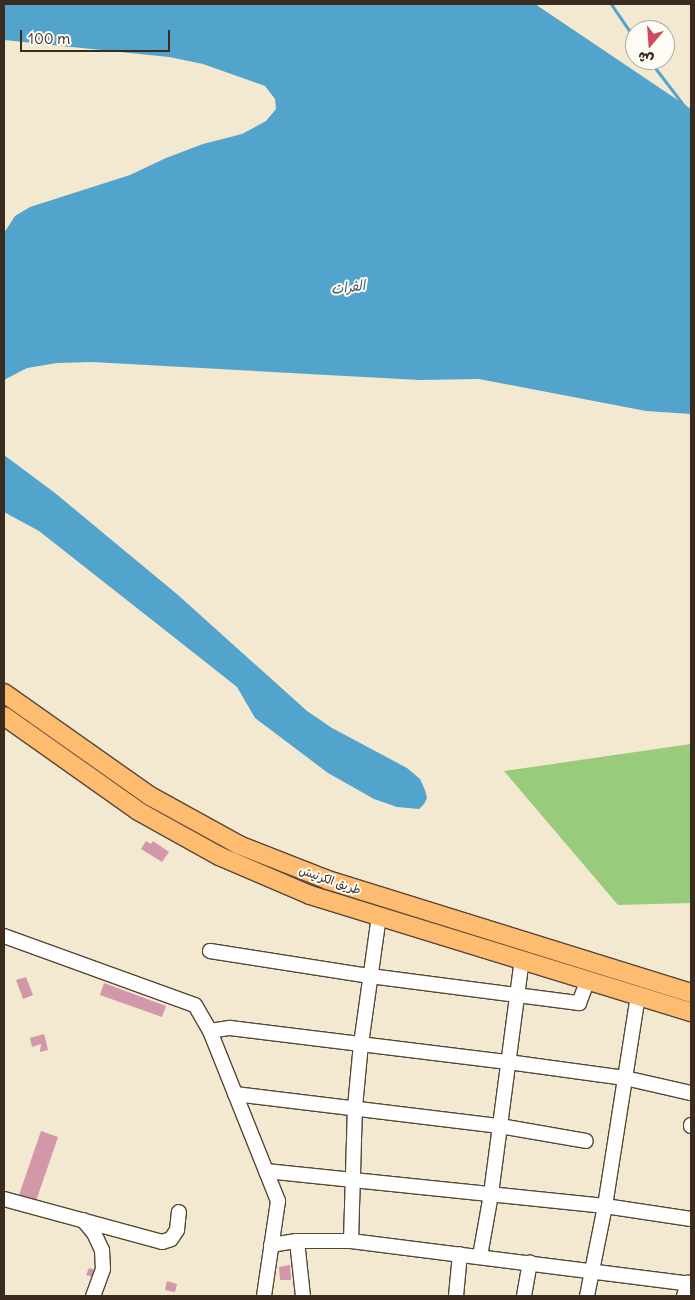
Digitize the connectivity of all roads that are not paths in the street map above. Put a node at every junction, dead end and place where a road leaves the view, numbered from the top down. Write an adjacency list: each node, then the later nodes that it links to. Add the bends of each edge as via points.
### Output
1 (4, 693): 9 (main road, طريق الكرنيش, via 150,796 240,845 328,880)
2 (4, 716): 3 (main road, طريق الكرنيش, via 138,811 219,856 310,895)
3 (379, 916): 6 (main road, طريق الكرنيش); 7 (street)
4 (4, 936): 13 (street, via 195,1005)
5 (210, 951): 7 (street)
6 (522, 960): 8 (main road, طريق الكرنيش); 11 (street)
7 (370, 976): 11 (street); 14 (street)
8 (588, 980): 10 (main road, طريق الكرنيش); 11 (street, via 579,1003)
9 (691, 993)
10 (638, 995): 12 (main road, طريق الكرنيش); 16 (street)
11 (517, 996): 15 (street)
12 (691, 1012)
13 (210, 1031): 14 (street, via 230,1028); 18 (street)
14 (360, 1044): 15 (street); 19 (street)
15 (508, 1062): 16 (street); 20 (street)
16 (625, 1078): 17 (street); 26 (street)
17 (691, 1093)
18 (235, 1094): 19 (street); 22 (street)
19 (355, 1107): 20 (street); 23 (street)
20 (500, 1126): 21 (street); 24 (street)
21 (586, 1141)
22 (266, 1171): 23 (street); 32 (street, via 278,1201)
23 (352, 1180): 24 (street); 31 (street)
24 (491, 1194): 26 (street); 34 (street)
25 (4, 1199): 29 (street)
26 (605, 1206): 28 (street); 36 (street)
27 (179, 1212): 29 (street, via 177,1230 171,1239 162,1242)
28 (691, 1219)
29 (83, 1220): 38 (street, via 102,1250 103,1269)
30 (297, 1241): 31 (street); 32 (street); 40 (street)
31 (351, 1241): 33 (street)
32 (271, 1245): 39 (street)
33 (460, 1254): 34 (street); 41 (street)
34 (480, 1256): 35 (street)
35 (530, 1263): 36 (street); 42 (street)
36 (592, 1271): 37 (street); 43 (street)
37 (688, 1288)
38 (93, 1296)
39 (264, 1296)
40 (303, 1296)
41 (456, 1296)
42 (524, 1296)
43 (587, 1296)

